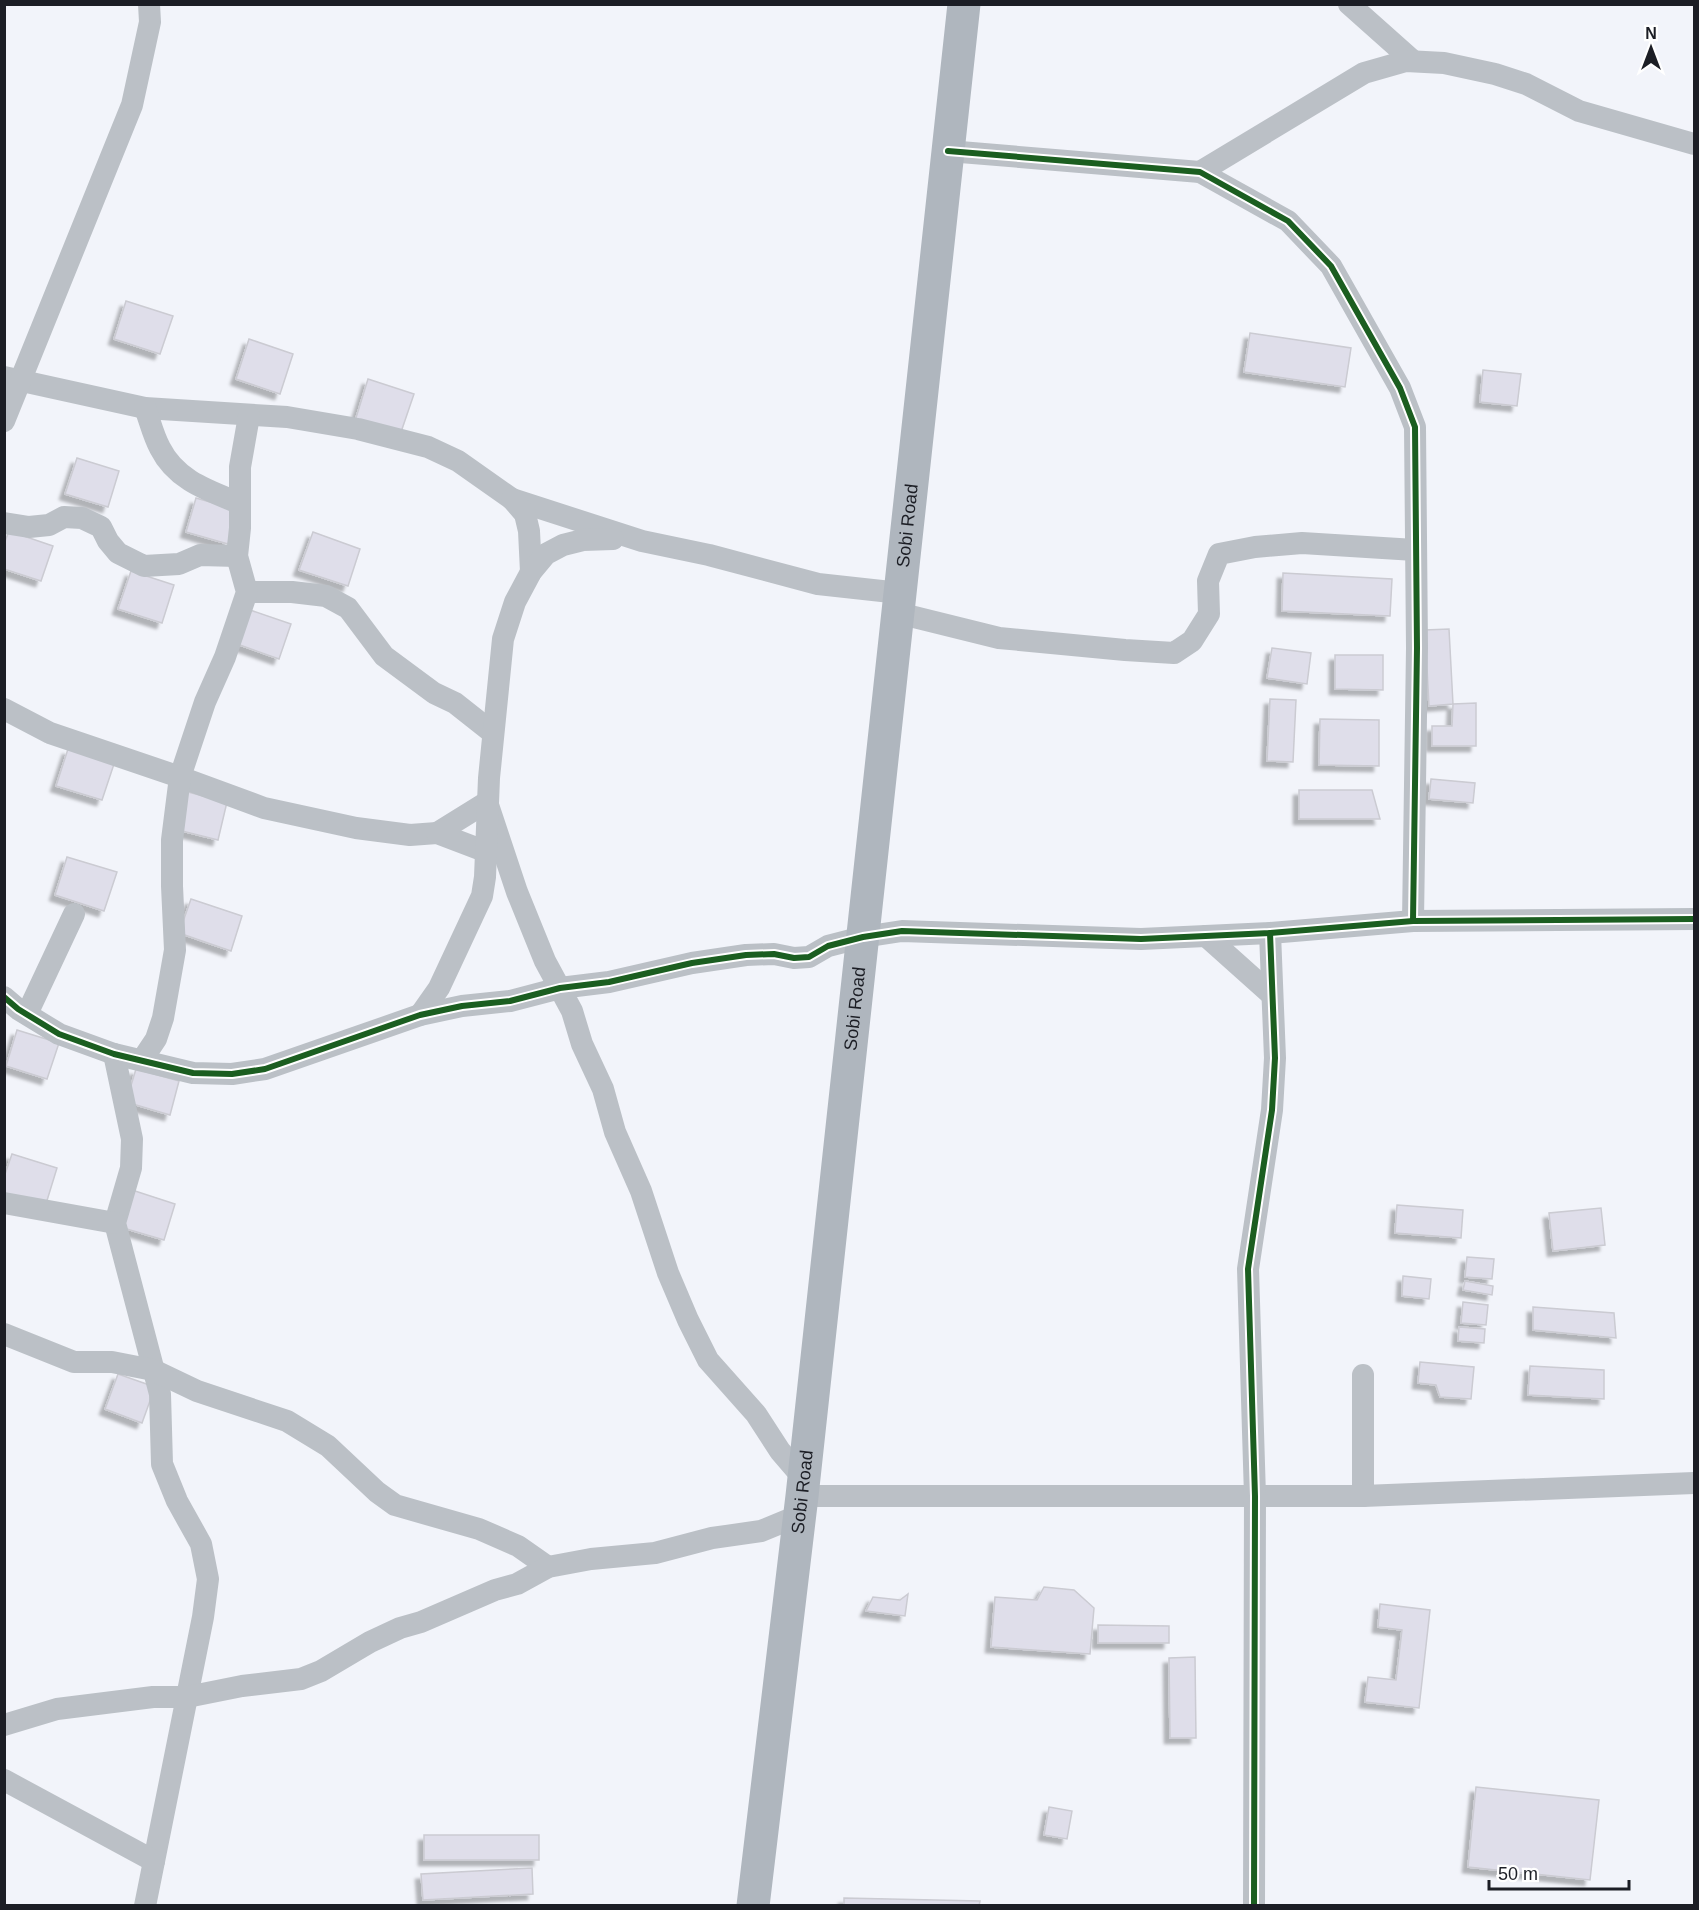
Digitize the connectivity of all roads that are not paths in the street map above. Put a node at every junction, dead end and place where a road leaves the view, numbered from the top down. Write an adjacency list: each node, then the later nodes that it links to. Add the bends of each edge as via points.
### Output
1 (149, 4): 8 (street, via 150,22 132,105)
2 (964, 4): 6 (highway, Sobi Road)
3 (1349, 4): 4 (street)
4 (1413, 61): 5 (street, via 1495,74 1526,84 1579,111); 7 (street, via 1364,73)
5 (1695, 144)
6 (948, 151): 7 (street); 20 (highway, Sobi Road)
7 (1200, 172): 16 (street, via 1288,221 1331,267 1400,388 1416,427)
8 (13, 379): 9 (street); 11 (street)
9 (145, 408): 10 (street); 13 (street, via 159,447 174,470 193,484)
10 (249, 416): 12 (street, via 286,417 358,429 428,447 458,461); 13 (street)
11 (4, 421)
12 (512, 499): 15 (street); 18 (street, via 525,514)
13 (238, 503): 17 (street)
14 (4, 523): 17 (street, via 28,527 49,525 64,517 82,518 101,527 118,553 144,566 179,564 200,555)
15 (642, 542): 18 (street, via 583,540 563,545 546,554); 20 (street)
16 (1415, 550): 20 (street, via 1302,543 1219,554 1208,581 1209,614 1192,641 1173,653 999,638); 31 (street)
17 (237, 556): 19 (street)
18 (531, 572): 21 (street, via 515,602 503,639)
19 (247, 592): 22 (street, via 326,596 348,608 384,656 434,693); 25 (street)
20 (899, 603): 34 (highway, Sobi Road)
21 (499, 681): 22 (street, via 478,700); 24 (street)
22 (455, 703): 24 (street)
23 (4, 709): 25 (street, via 50,733)
24 (493, 733): 26 (street)
25 (180, 777): 27 (street, via 276,811 356,828 410,835); 41 (street, via 172,840 175,950 163,1018 156,1040)
26 (487, 802): 27 (street); 28 (street); 35 (street, via 544,961)
27 (437, 833): 28 (street)
28 (487, 852): 39 (street, via 482,896 439,988)
29 (74, 914): 38 (street)
30 (1695, 918): 31 (street)
31 (1413, 921): 32 (street)
32 (1270, 933): 33 (street); 36 (street)
33 (1206, 936): 34 (street, via 1141,939 902,932); 36 (street)
34 (863, 937): 35 (street, via 828,946 809,957 746,955); 50 (highway, Sobi Road)
35 (560, 988): 39 (street, via 510,1001); 50 (street, via 603,1089 615,1132 641,1191 668,1273 708,1360 756,1414 780,1451)
36 (1272, 995): 48 (street, via 1272,1110 1248,1269)
37 (4, 997): 38 (street)
38 (27, 1014): 40 (street, via 59,1034)
39 (420, 1015): 41 (street, via 265,1068 232,1074 193,1073)
40 (114, 1054): 41 (street); 43 (street, via 132,1139 131,1168)
41 (142, 1060)
42 (4, 1203): 43 (street)
43 (115, 1223): 45 (street)
44 (4, 1334): 45 (street, via 74,1362 112,1362)
45 (153, 1370): 53 (street, via 197,1390 287,1421 328,1446 395,1505 479,1529 518,1546); 54 (street, via 160,1394 162,1464 201,1544 208,1579)
46 (1363, 1375): 49 (street)
47 (1695, 1483): 49 (street)
48 (1255, 1496): 49 (street); 50 (street); 60 (street)
49 (1364, 1496)
50 (802, 1497): 51 (street); 52 (highway, Sobi Road)
51 (761, 1531): 52 (street); 53 (street, via 655,1552)
52 (796, 1550): 59 (highway, Sobi Road)
53 (548, 1567): 54 (street, via 518,1584 400,1628 301,1679)
54 (187, 1697): 55 (street, via 153,1697 57,1709); 57 (street)
55 (4, 1725)
56 (4, 1780): 57 (street)
57 (154, 1861): 58 (street)
58 (145, 1905)
59 (753, 1905)
60 (1254, 1905)

